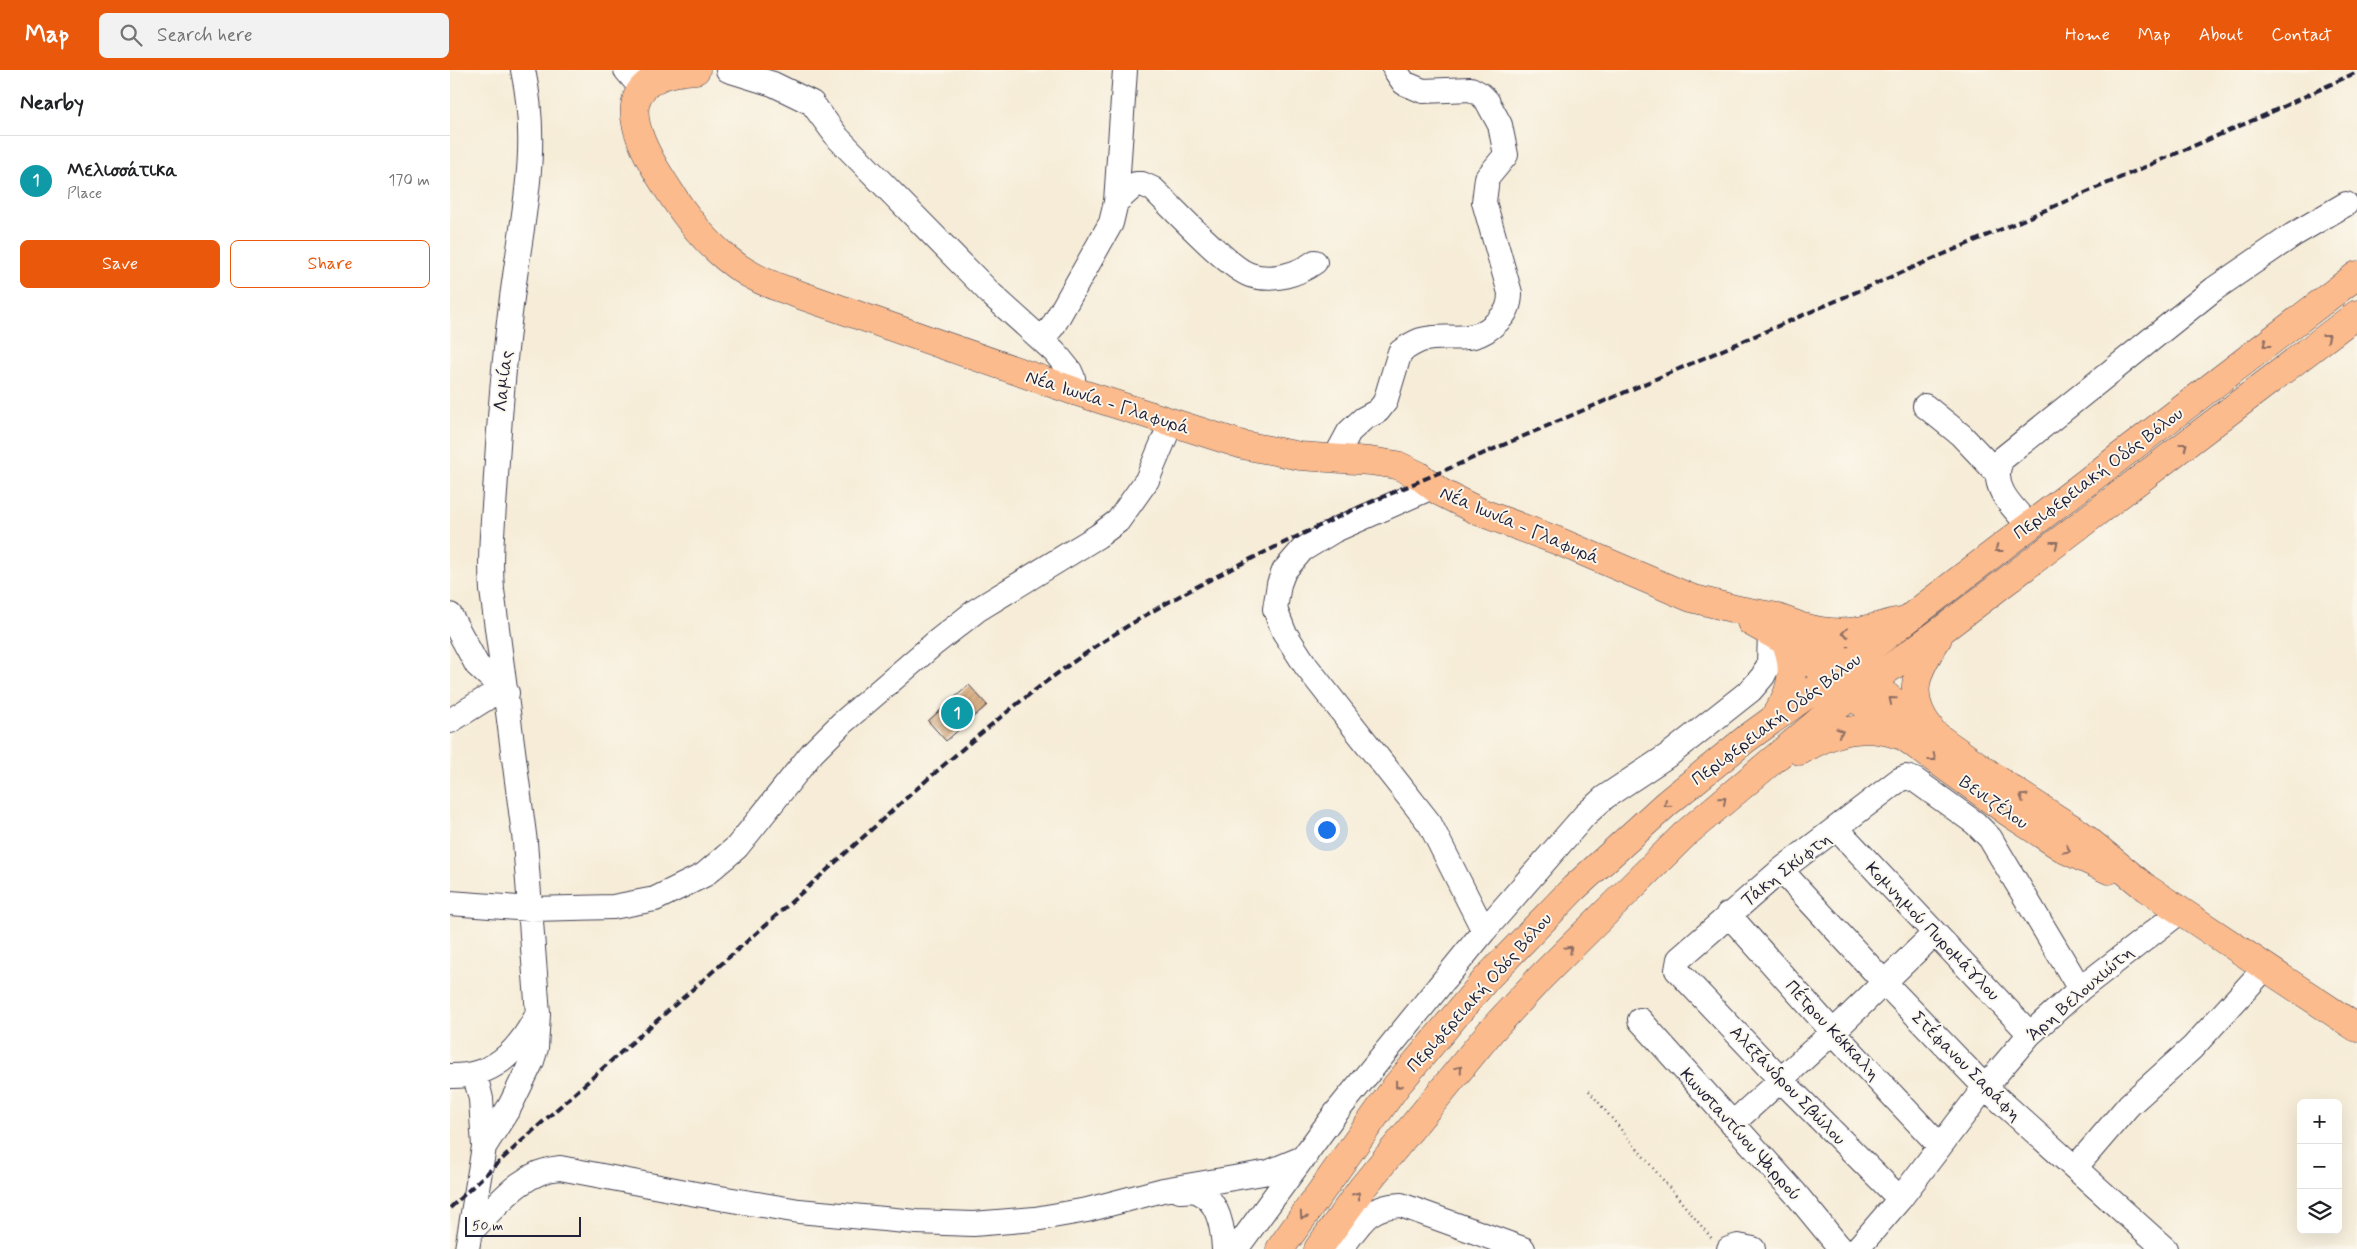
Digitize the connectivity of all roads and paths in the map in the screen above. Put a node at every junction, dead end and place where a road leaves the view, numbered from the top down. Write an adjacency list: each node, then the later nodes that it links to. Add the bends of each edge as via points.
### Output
1 (523, 70): 26 (street, Λαμίας, via 532,139 531,164 508,332 490,547 492,590)
2 (696, 70): 6 (main road, Νέα Ιωνία - Γλαφυρά)
3 (728, 70): 12 (street, via 773,84 812,103 838,138 992,295)
4 (1125, 70): 7 (street)
5 (1394, 70): 16 (street, via 1404,83 1423,91 1474,90 1487,100 1500,125 1506,155 1486,178 1484,202 1510,293 1510,305 1482,335 1422,340 1400,352 1385,402 1349,432)
6 (634, 79): 13 (main road, Νέα Ιωνία - Γλαφυρά, via 634,124 648,156 695,227 736,266 786,290)
7 (1116, 202): 9 (street, via 1136,184 1153,188 1228,262 1248,274 1287,276); 12 (street, via 1111,223)
8 (2346, 204): 17 (street, via 2293,235 2214,289 2008,453)
9 (1315, 262)
10 (2357, 275): 19 (main road, Περιφερειακή Οδός Βόλου, one-way to 19)
11 (2357, 314): 22 (main road, Περιφερειακή Οδός Βόλου, one-way to 11)
12 (1042, 340): 13 (street, via 1070,371)
13 (1074, 391): 15 (main road, Νέα Ιωνία - Γλαφυρά)
14 (1925, 406): 17 (street, via 1961,435)
15 (1171, 423): 16 (main road, Νέα Ιωνία - Γλαφυρά, via 1265,450); 36 (street, via 1146,480 1118,521 977,610 935,643 812,753 737,847 704,875 654,899 613,907)
16 (1335, 458): 18 (main road, Νέα Ιωνία - Γλαφυρά, via 1397,465 1418,475)
17 (1996, 472): 19 (street, via 2000,489)
18 (1432, 487): 23 (main road, Νέα Ιωνία - Γλαφυρά, via 1488,516 1558,541 1691,598 1739,610 1753,624); 39 (street, via 1335,530 1302,550 1284,571 1275,609 1284,632 1310,673 1430,824)
19 (2029, 525): 20 (main road, Περιφερειακή Οδός Βόλου, one-way to 20)
20 (1910, 617): 23 (main road, one-way to 23, via 1845,633); 24 (main road, Περιφερειακή Οδός Βόλου)
21 (452, 624): 26 (street, via 477,665)
22 (1946, 627): 25 (main road, Περιφερειακή Οδός Βόλου); 29 (main road, via 1923,662 1915,688 1918,708)
23 (1784, 633): 24 (main road, Νέα Ιωνία - Γλαφυρά); 27 (main road, via 1792,659 1792,679 1786,698); 39 (street, via 1763,676 1751,690 1670,754 1596,804)
24 (1839, 671): 25 (main road, Νέα Ιωνία - Γλαφυρά); 27 (main road, Περιφερειακή Οδός Βόλου)
25 (1862, 689): 29 (main road, Βενιζέλου, one-way to 25); 30 (main road, Βενιζέλου); 31 (main road, Περιφερειακή Οδός Βόλου)
26 (507, 693): 28 (street, via 490,696); 36 (street, Λαμίας)
27 (1771, 720): 66 (main road, Περιφερειακή Οδός Βόλου, one-way to 66, via 1666,804 1524,937 1397,1085)
28 (450, 721)
29 (1932, 732): 34 (main road, Βενιζέλου, one-way to 29, via 2079,833)
30 (1906, 738): 31 (main road, one-way to 30, via 1815,742 1849,729 1874,729); 34 (main road, Βενιζέλου, one-way to 34, via 2066,850)
31 (1750, 777): 67 (main road, Περιφερειακή Οδός Βόλου, one-way to 31, via 1362,1188 1491,1031 1685,834)
32 (1837, 829): 33 (street, Τάκη Σκύφτη); 40 (street, Κομνημού Πυρομάγλου); 44 (street, Τάκη Σκύφτη, via 1899,780 1906,777 1915,780 1975,823 1990,838)
33 (1781, 870): 38 (street, Τάκη Σκύφτη); 43 (street, Στέφανου Σαράφη)
34 (2146, 888): 37 (main road, Βενιζέλου)
35 (450, 903): 36 (street)
36 (531, 909): 45 (street, Λαμίας)
37 (2180, 910): 41 (main road, Βενιζέλου); 44 (street, Άρη Βελουχιώτη)
38 (1728, 914): 42 (street, Τάκη Σκύφτη, via 1678,958); 48 (street, Πέτρου Κόκκαλη)
39 (1484, 931): 58 (street, via 1335,1114)
40 (1935, 934): 43 (street); 49 (street, Κομνημού Πυρομάγλου)
41 (2266, 967): 47 (main road, Βενιζέλου); 59 (street, via 2192,1048 2129,1105)
42 (1677, 970): 52 (street, Αλεξάνδρου Σβώλου)
43 (1884, 982): 48 (street); 53 (street, Στέφανου Σαράφη)
44 (2080, 989): 49 (street, Άρη Βελουχιώτη)
45 (538, 1014): 50 (street, via 514,1052 496,1066); 57 (street, Λαμίας, via 532,1062)
46 (1640, 1020): 55 (street, Κωνσταντίνου Ψαρρού)
47 (2357, 1028)
48 (1833, 1032): 52 (street); 56 (street, Πέτρου Κόκκαλη)
49 (2030, 1034): 53 (street, Άρη Βελουχιώτη)
50 (475, 1075): 51 (street); 57 (street, via 482,1107)
51 (450, 1076)
52 (1781, 1080): 55 (street); 61 (street, Αλεξάνδρου Σβώλου)
53 (1985, 1087): 56 (street, Άρη Βελουχιώτη); 59 (street, Στέφανου Σαράφη)
54 (1589, 1091): 63 (path)
55 (1732, 1124): 71 (street, Κωνσταντίνου Ψαρρού)
56 (1939, 1145): 61 (street, Άρη Βελουχιώτη)
57 (484, 1147): 62 (street)
58 (1305, 1157): 60 (street, via 1269,1172); 65 (street)
59 (2075, 1168): 73 (street, Στέφανου Σαράφη)
60 (1163, 1190): 62 (street, via 1087,1210 1035,1219 973,1224 916,1222 798,1211 549,1168 526,1178); 64 (street, via 1196,1191 1208,1199 1223,1229)
61 (1900, 1199): 72 (street, Άρη Βελουχιώτη)
62 (469, 1240)
63 (1721, 1245): 70 (street)
64 (1224, 1249)
65 (1236, 1249)
66 (1280, 1249)
67 (1318, 1249)
68 (1341, 1249): 69 (street, via 1368,1214 1382,1207 1401,1205)
69 (1523, 1249)
70 (1752, 1249)
71 (1841, 1249)
72 (1857, 1249)
73 (2165, 1249)

